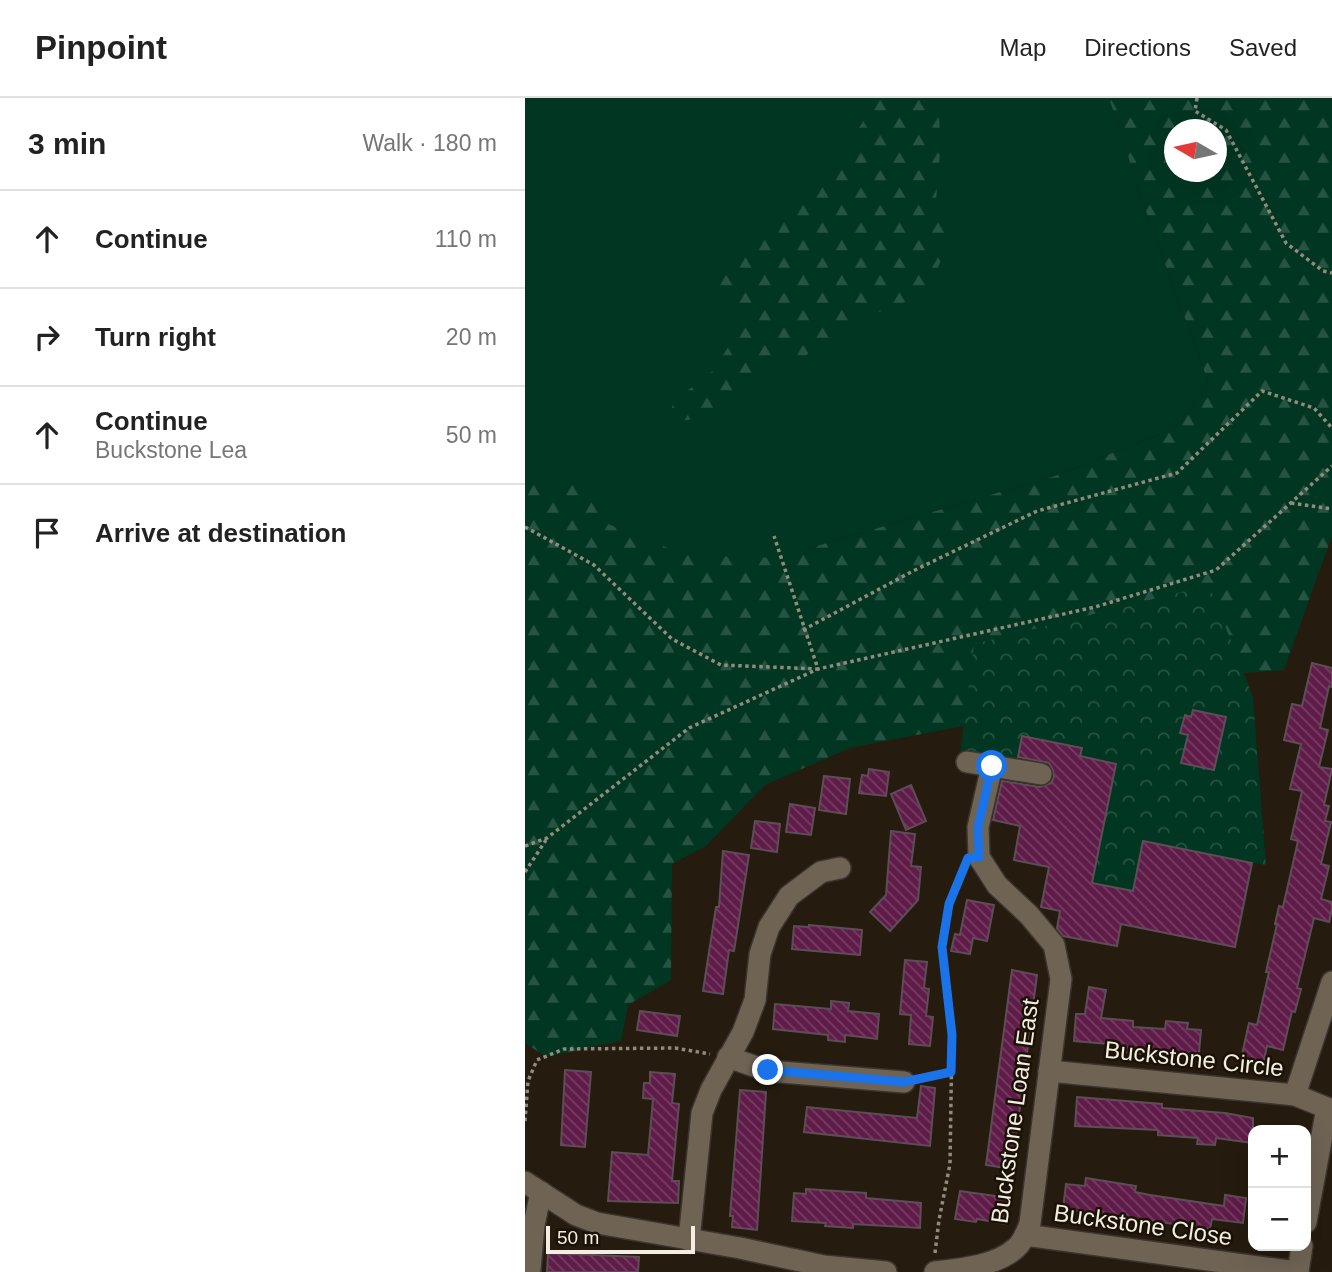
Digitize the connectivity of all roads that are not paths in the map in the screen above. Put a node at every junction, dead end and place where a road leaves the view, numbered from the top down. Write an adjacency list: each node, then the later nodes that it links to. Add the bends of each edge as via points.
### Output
1 (967, 762): 2 (street)
2 (992, 766): 3 (street); 7 (street, Buckstone Loan East, via 978,827 979,857 997,886 1053,945 1061,979)
3 (1041, 774)
4 (840, 869): 6 (street, via 821,872 789,896 769,927 760,954 755,1000)
5 (1332, 982): 9 (street)
6 (728, 1057): 8 (street, via 768,1070 877,1074); 14 (street, via 702,1113)
7 (1049, 1071): 9 (street, Buckstone Circle); 13 (street, Buckstone Loan East)
8 (904, 1082)
9 (1295, 1095): 10 (street, Buckstone Circle)
10 (1329, 1109): 12 (street)
11 (533, 1187): 14 (street, via 597,1223); 17 (street)
12 (1311, 1197)
13 (1025, 1235): 16 (street, Buckstone Loan East, via 1016,1248 992,1261 962,1269); 19 (street, Buckstone Close)
14 (689, 1240): 18 (street, via 824,1266)
15 (1301, 1251): 19 (street)
16 (935, 1266)
17 (530, 1270)
18 (886, 1272)
19 (1297, 1272)

